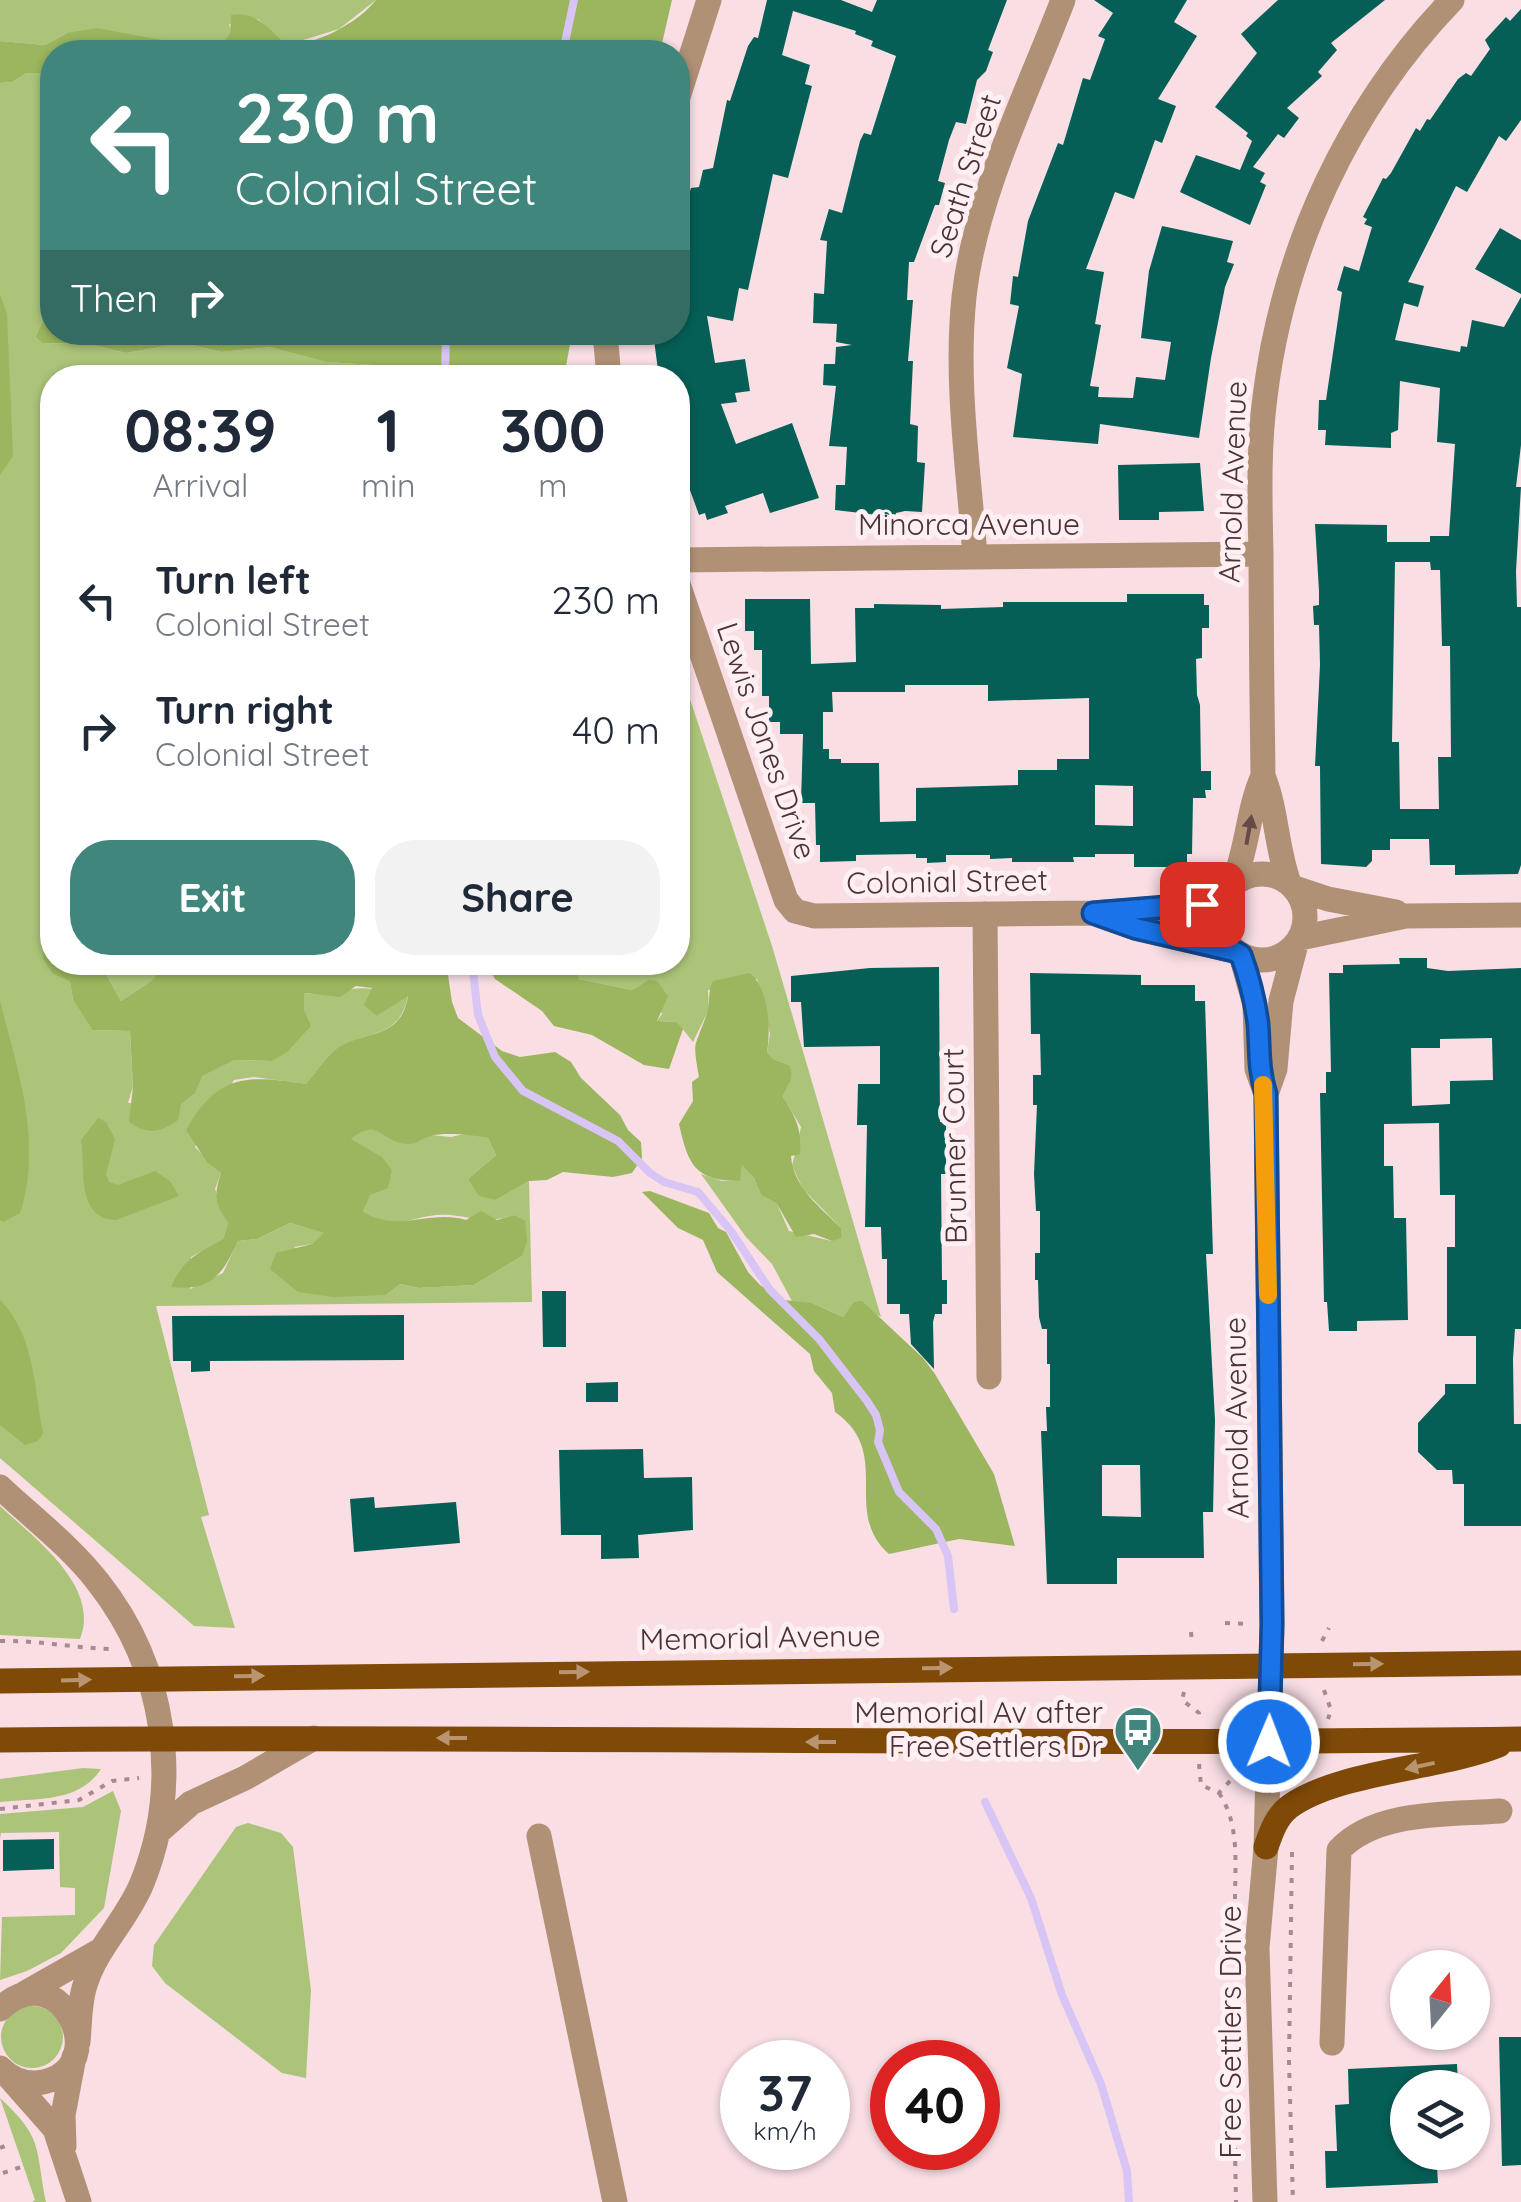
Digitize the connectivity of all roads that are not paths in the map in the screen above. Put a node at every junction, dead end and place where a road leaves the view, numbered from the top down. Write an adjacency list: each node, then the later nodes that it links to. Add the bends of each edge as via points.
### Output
1 (709, 0): 4 (street)
2 (1063, 0): 6 (street, Seath Street, via 984,205 964,294 961,365)
3 (1452, 0): 5 (street, Arnold Avenue, via 1361,118 1299,250 1265,398)
4 (690, 59)
5 (1261, 554): 6 (street, Minorca Avenue); 9 (street, Arnold Avenue)
6 (975, 557): 7 (street, Minorca Avenue)
7 (690, 560)
8 (690, 619): 13 (street, Lewis Jones Drive, via 786,900)
9 (1262, 776): 10 (street, Arnold Avenue); 11 (street, Arnold Avenue, one-way to 9, via 1249,838 1252,798)
10 (1292, 886): 11 (street, via 1261,873); 15 (street); 17 (street, via 1304,908)
11 (1228, 890): 12 (street, Colonial Street, via 1190,906); 18 (street, via 1219,926)
12 (1093, 913): 14 (street, Colonial Street); 18 (street, Colonial Street)
13 (801, 914): 14 (street, Colonial Street)
14 (985, 914): 20 (street, Brunner Court)
15 (1406, 916): 16 (street); 17 (street)
16 (1521, 916)
17 (1298, 941): 18 (street, via 1270,960); 19 (street, Arnold Avenue)
18 (1238, 953): 19 (street, Arnold Avenue, via 1256,1006 1258,1069)
19 (1266, 1094): 23 (street, Arnold Avenue)
20 (989, 1377)
21 (0, 1487): 24 (street, via 96,1579 123,1616)
22 (1521, 1663): 23 (main road, Memorial Avenue, one-way to 22)
23 (1270, 1665): 24 (main road, Memorial Avenue, one-way to 23); 30 (street, Arnold Avenue)
24 (152, 1677): 25 (main road, Memorial Avenue, one-way to 24); 26 (street)
25 (0, 1681)
26 (162, 1738): 27 (main road); 29 (main road); 32 (street)
27 (314, 1738): 30 (main road, one-way to 27); 32 (street, via 191,1803)
28 (1517, 1739): 30 (main road); 34 (main road, one-way to 34, via 1308,1798 1288,1808)
29 (0, 1740)
30 (1269, 1742): 34 (street, Free Settlers Drive)
31 (1500, 1811): 37 (street, via 1415,1817 1354,1834 1339,1850)
32 (158, 1832): 35 (street, via 134,1902)
33 (539, 1836): 42 (street)
34 (1266, 1848): 43 (street, Free Settlers Drive, via 1257,1948)
35 (106, 1945): 36 (street); 38 (street, via 82,1992)
36 (7, 2004): 38 (street, via 35,1994 56,2000 73,2018)
37 (1332, 2043)
38 (76, 2048): 39 (street, via 70,2065 51,2080 26,2083); 40 (street, via 63,2115)
39 (2, 2071): 40 (street, via 39,2107)
40 (64, 2151): 41 (street)
41 (79, 2202)
42 (615, 2202)
43 (1265, 2202)

